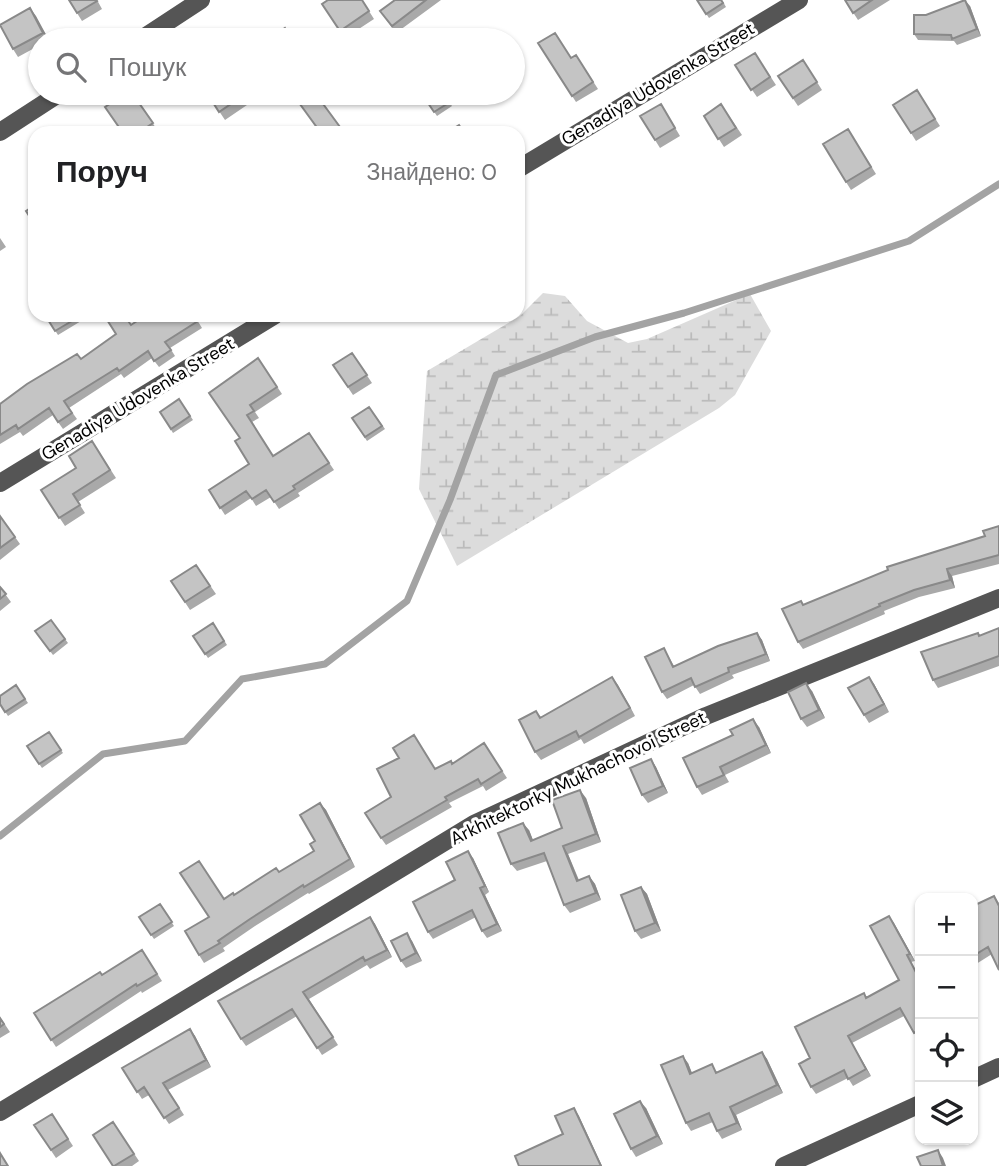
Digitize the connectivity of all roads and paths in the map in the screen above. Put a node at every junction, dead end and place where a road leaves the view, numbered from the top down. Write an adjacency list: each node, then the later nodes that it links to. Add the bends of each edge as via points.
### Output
1 (201, 0): 3 (street)
2 (799, 0): 6 (street, Genadiya Udovenka Street)
3 (158, 28)
4 (42, 105): 5 (street)
5 (0, 132)
6 (525, 165)
7 (264, 322): 8 (street, Genadiya Udovenka Street)
8 (0, 483)
9 (999, 598): 13 (street, Arkhitektorky Mukhachovoi Street, via 706,716 474,824)
10 (999, 1067): 11 (street)
11 (978, 1077)
12 (915, 1106): 14 (street)
13 (0, 1112)
14 (784, 1166)

